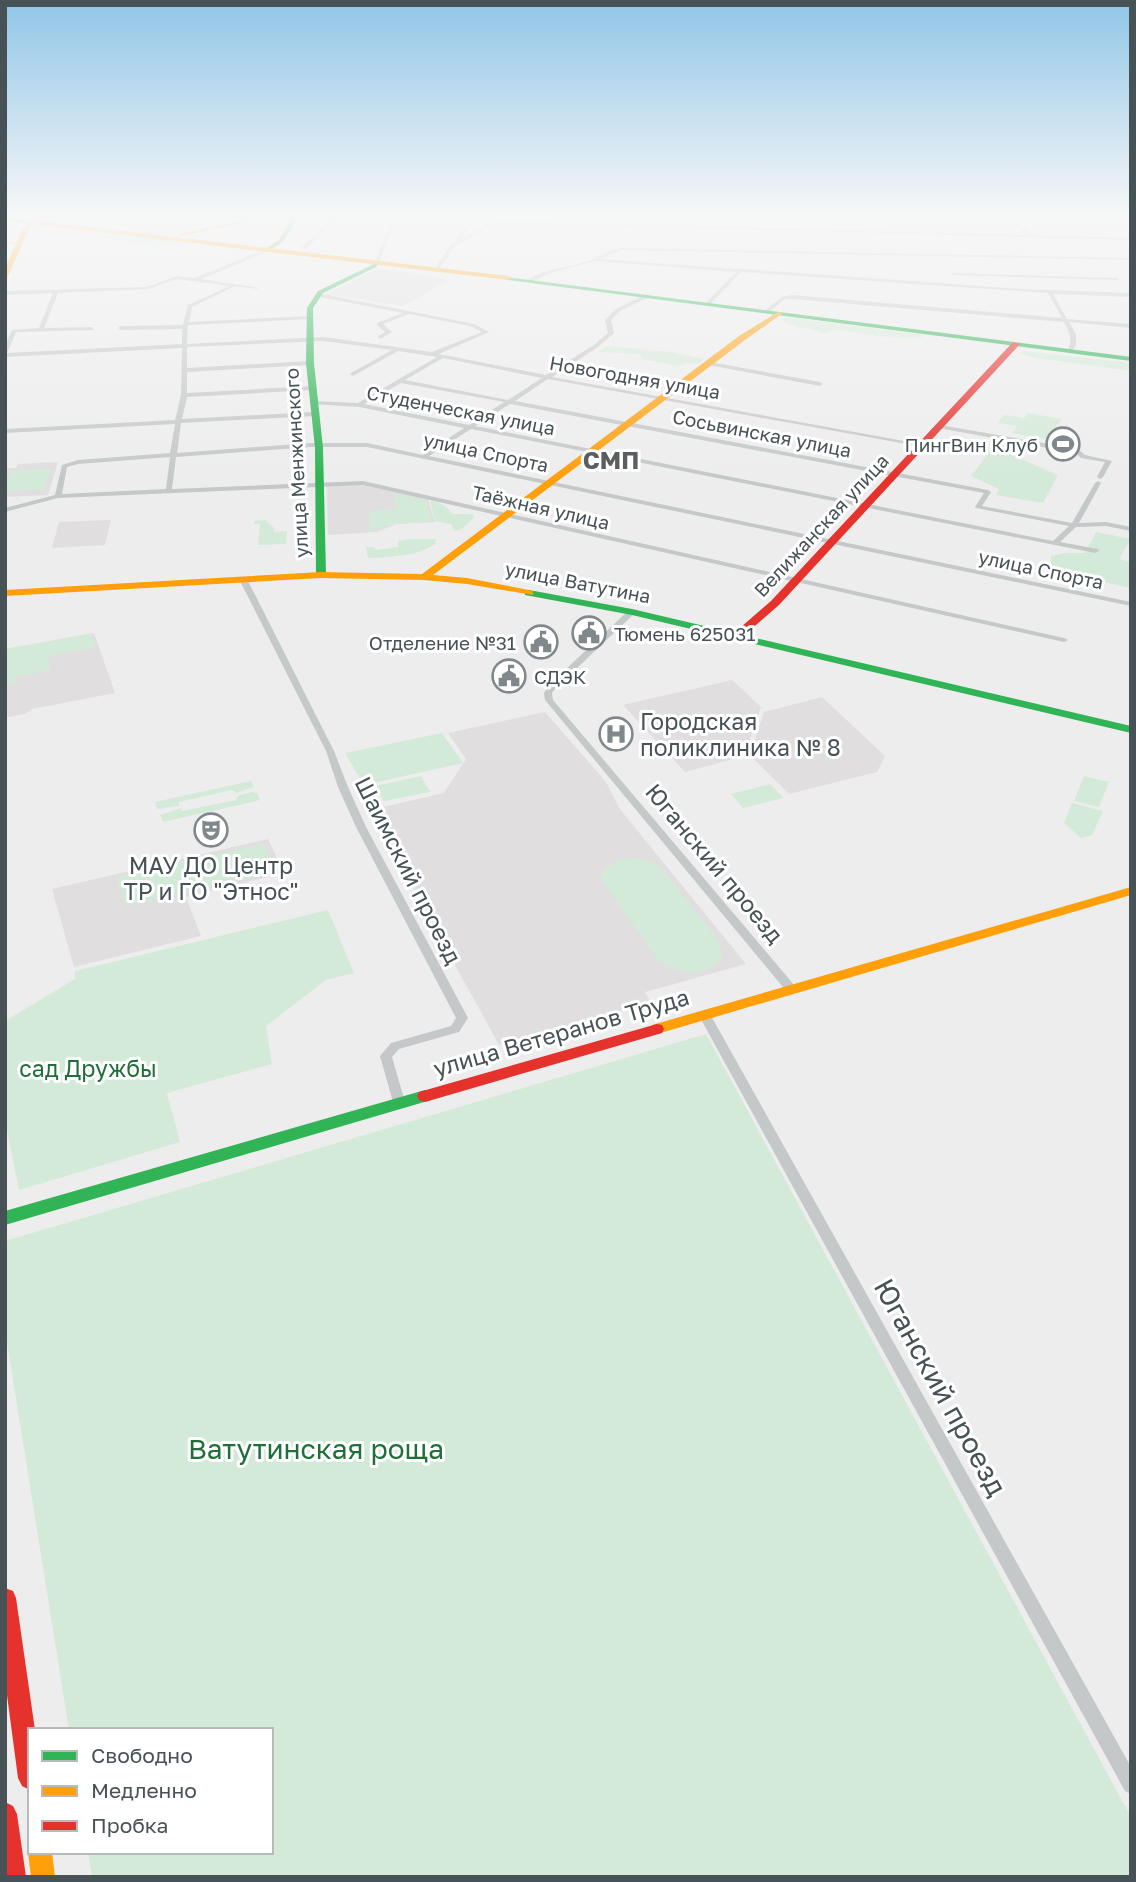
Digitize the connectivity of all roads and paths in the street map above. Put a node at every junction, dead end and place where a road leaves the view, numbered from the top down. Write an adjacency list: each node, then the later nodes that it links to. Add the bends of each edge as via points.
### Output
1 (52, 303): 19 (street)
2 (197, 303): 15 (street, via 190,306)
3 (313, 303): 13 (main road, улица Менжинского)
4 (360, 303): 11 (street)
5 (634, 303): 34 (street, via 608,320 611,333 596,346)
6 (699, 303): 10 (main road)
7 (780, 303): 12 (street)
8 (859, 303): 14 (street)
9 (1055, 303): 14 (street)
10 (708, 304): 12 (main road)
11 (411, 312): 20 (street, via 379,324 389,332); 27 (street, via 486,332)
12 (773, 312): 22 (main road); 31 (main road)
13 (310, 318): 15 (street); 21 (main road, улица Менжинского)
14 (1066, 321): 16 (street); 25 (street, via 1073,334)
15 (186, 326): 18 (street); 23 (street)
16 (1131, 326)
17 (92, 328): 19 (street)
18 (121, 328)
19 (41, 329): 26 (street, via 14,331)
20 (380, 337)
21 (310, 340): 23 (street, Новогодняя улица); 24 (street, Новогодняя улица); 30 (main road, улица Менжинского)
22 (1016, 344): 25 (main road); 45 (main road, Велижанская улица)
23 (186, 346): 26 (street, Новогодняя улица); 32 (street)
24 (397, 349): 27 (street, Новогодняя улица); 33 (street)
25 (1070, 351): 29 (main road)
26 (5, 353)
27 (433, 354): 28 (street, Новогодняя улица)
28 (442, 356): 34 (street, Новогодняя улица); 35 (street)
29 (1131, 359)
30 (310, 363): 32 (street); 37 (main road, улица Менжинского)
31 (710, 364): 36 (street); 39 (main road)
32 (185, 370): 38 (street)
33 (353, 374)
34 (548, 377): 39 (street, Новогодняя улица); 40 (street)
35 (400, 381): 40 (street, Сосьвинская улица); 41 (street)
36 (820, 384)
37 (312, 387): 38 (street); 42 (main road, улица Менжинского)
38 (184, 395): 43 (street)
39 (665, 398): 44 (main road); 49 (street, Новогодняя улица)
40 (509, 401): 44 (street, Сосьвинская улица); 46 (street)
41 (359, 405): 42 (street, Студенческая улица); 46 (street, Студенческая улица)
42 (315, 409): 43 (street, Студенческая улица); 48 (main road, улица Менжинского)
43 (177, 422): 47 (street, Студенческая улица); 51 (street)
44 (631, 424): 50 (main road); 53 (street, Сосьвинская улица)
45 (940, 427): 49 (main road, Велижанская улица); 61 (street, via 1078,451 1083,457 1109,461)
46 (468, 428): 50 (street, Студенческая улица); 52 (street)
47 (5, 431)
48 (318, 445): 51 (street, улица Спорта); 52 (street, улица Спорта, via 367,445); 55 (main road, улица Менжинского)
49 (923, 445): 53 (main road, Велижанская улица)
50 (593, 452): 54 (main road); 58 (street, Студенческая улица)
51 (173, 454): 56 (street); 57 (street, улица Спорта, via 64,466)
52 (426, 456): 54 (street, улица Спорта)
53 (896, 475): 58 (main road, Велижанская улица); 61 (street, Сосьвинская улица, via 988,492 978,507)
54 (554, 482): 60 (main road); 63 (street, улица Спорта)
55 (319, 484): 56 (street, Таёжная улица); 60 (street, Таёжная улица, via 379,486); 66 (main road, улица Менжинского)
56 (169, 490): 57 (street, Таёжная улица)
57 (58, 495): 59 (street, Таёжная улица)
58 (867, 506): 63 (main road, Велижанская улица); 64 (street, Студенческая улица)
59 (5, 510)
60 (508, 516): 67 (main road); 69 (street, Таёжная улица)
61 (1074, 525): 62 (street, Сосьвинская улица); 64 (street)
62 (1131, 529)
63 (832, 540): 69 (main road, Велижанская улица); 71 (street, улица Спорта)
64 (1055, 543): 65 (street, Студенческая улица)
65 (1095, 551)
66 (321, 575): 67 (main road, улица Ватутина); 68 (main road, улица Ватутина)
67 (424, 577): 72 (main road, улица Ватутина, via 508,586)
68 (243, 579): 70 (main road, улица Ватутина); 79 (street, Шаимский проезд, via 330,751 361,827 462,1018 455,1029 396,1045 386,1056)
69 (795, 580): 73 (main road, Велижанская улица); 74 (street, Таёжная улица)
70 (5, 593)
71 (1131, 604)
72 (632, 612): 73 (main road, улица Ватутина); 77 (street, Юганский проезд, via 552,687 549,700)
73 (737, 636): 75 (main road, улица Ватутина)
74 (1064, 640)
75 (1131, 730)
76 (1131, 891): 77 (main road, улица Ветеранов Труда)
77 (791, 989): 78 (main road, улица Ветеранов Труда)
78 (704, 1014): 79 (main road, улица Ветеранов Труда); 83 (street, Юганский проезд)
79 (399, 1102): 80 (main road, улица Ветеранов Труда)
80 (5, 1218)
81 (5, 1598): 82 (main road)
82 (28, 1764)
83 (1131, 1785)
84 (5, 1814): 86 (main road)
85 (40, 1854): 87 (main road)
86 (14, 1877)
87 (43, 1877)

